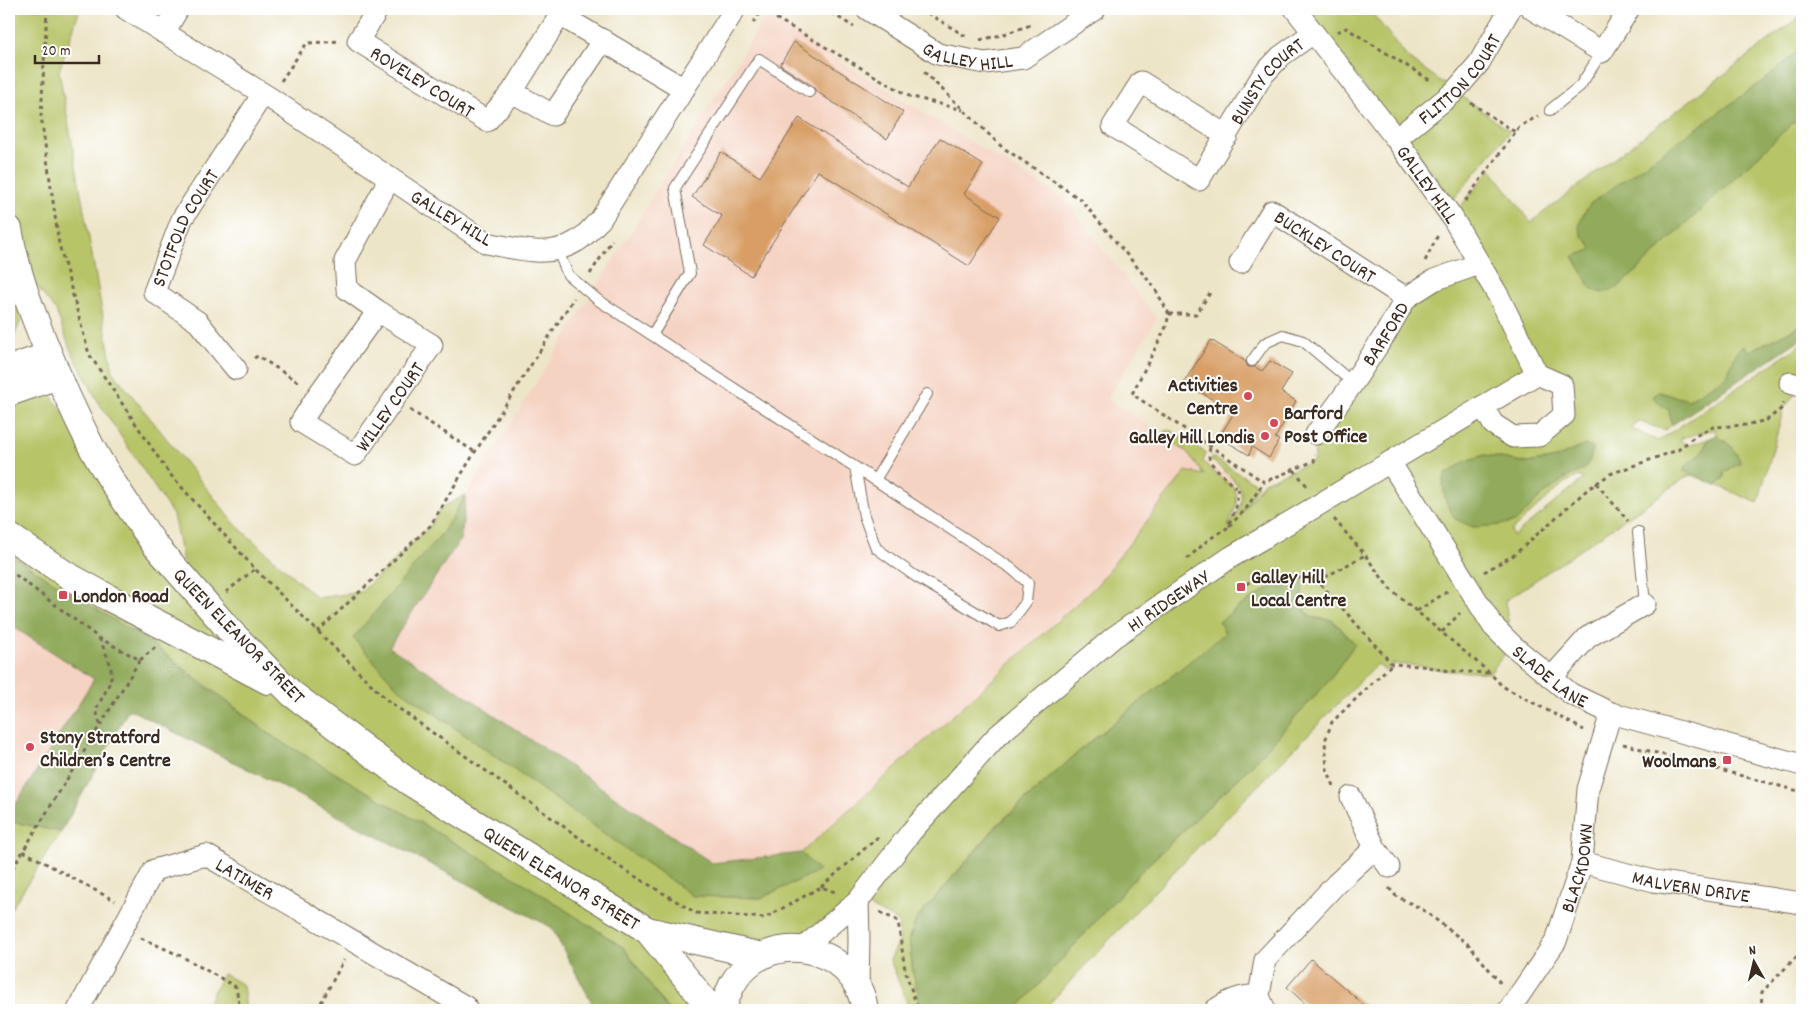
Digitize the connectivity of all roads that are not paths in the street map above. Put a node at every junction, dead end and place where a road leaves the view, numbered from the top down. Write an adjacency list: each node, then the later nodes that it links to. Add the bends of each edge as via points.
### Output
1 (126, 9): 11 (street, GALLEY HILL)
2 (178, 9): 11 (street)
3 (378, 9): 16 (street, ROVELEY COURT, via 358,41 487,121)
4 (734, 9): 15 (street, GALLEY HILL)
5 (867, 9): 6 (street, GALLEY HILL, via 938,54 989,62 1023,58)
6 (1095, 9)
7 (1295, 9): 12 (street, GALLEY HILL)
8 (1510, 9): 21 (street, FLITTON COURT, via 1479,63 1454,92)
9 (1532, 9): 14 (street)
10 (1629, 9): 14 (street)
11 (164, 33): 18 (street, GALLEY HILL)
12 (1316, 37): 20 (street, BUNSTY COURT, via 1281,56 1262,76); 21 (street, GALLEY HILL)
13 (603, 40): 15 (street, ROVELEY COURT); 16 (street, via 553,115); 16 (street, ROVELEY COURT, via 560,15)
14 (1602, 52): 19 (lane, via 1580,86)
15 (684, 88): 24 (street, GALLEY HILL, via 600,220 578,240)
16 (512, 92)
17 (809, 92): 29 (lane, via 759,59 675,188 690,273)
18 (266, 96): 22 (street, GALLEY HILL); 32 (street, STOTFOLD COURT, via 182,219 154,292 198,322)
19 (1550, 110)
20 (1226, 136): 20 (street, BUNSTY COURT, via 1199,180 1113,126 1141,82)
21 (1396, 139): 26 (street, GALLEY HILL, via 1452,217)
22 (390, 178): 24 (street, GALLEY HILL, via 487,242 528,251); 28 (street, WILLEY COURT, via 345,261 347,289)
23 (9, 229): 31 (street, QUEEN ELEANOR STREET, via 14,258 33,316)
24 (558, 251): 29 (lane, via 568,275 598,300)
25 (1240, 263): 27 (street, BUCKLEY COURT, via 1272,210)
26 (1479, 264): 27 (street, BARFORD, via 1434,280); 34 (street, GALLEY HILL)
27 (1406, 298): 35 (street, BARFORD)
28 (378, 311): 28 (street, WILLEY COURT, via 432,345 355,455 301,422)
29 (652, 335): 41 (lane)
30 (1252, 361): 35 (lane, via 1265,343 1283,335 1304,341)
31 (54, 366): 33 (street); 36 (street); 47 (street, QUEEN ELEANOR STREET, bridge, via 91,446 155,545 230,632)
32 (236, 368)
33 (9, 369)
34 (1537, 374): 38 (street, H1 RIDGEWAY); 38 (street, via 1562,385 1564,415 1539,436 1513,437 1493,424)
35 (1353, 383): 39 (street, BARFORD)
36 (9, 393)
37 (927, 394): 42 (lane)
38 (1483, 406): 40 (street, H1 RIDGEWAY)
39 (1316, 434)
40 (1390, 462): 46 (street, SLADE LANE, via 1493,626); 54 (street, H1 RIDGEWAY, bridge, via 1231,557 1114,637 996,737 911,832)
41 (855, 467): 42 (lane); 42 (lane, via 864,516 876,548 915,576 999,626 1011,622 1026,602 1028,583 1012,569)
42 (875, 480)
43 (1638, 532): 45 (lane)
44 (9, 536): 47 (street, bridge, via 67,575)
45 (1645, 604): 46 (street, via 1588,637)
46 (1550, 678): 48 (street, SLADE LANE, via 1571,694)
47 (291, 693): 56 (street, QUEEN ELEANOR STREET, via 409,782)
48 (1611, 713): 49 (street, SLADE LANE); 52 (street, BLACKDOWN, via 1588,789)
49 (1802, 764)
50 (1344, 794): 51 (street)
51 (1375, 848): 53 (street); 60 (street, via 1336,884 1265,960)
52 (1582, 862): 55 (street, MALVERN DRIVE, via 1654,881); 61 (street, BLACKDOWN, via 1556,941)
53 (1388, 876)
54 (858, 901): 57 (street, H1 RIDGEWAY); 59 (street)
55 (1802, 903)
56 (647, 930): 58 (street, QUEEN ELEANOR STREET); 64 (street, QUEEN ELEANOR STREET)
57 (802, 949): 58 (street, via 775,951); 59 (street, via 815,951 841,965 851,976)
58 (762, 956): 65 (street, via 733,983)
59 (862, 999)
60 (1262, 1003): 66 (street, via 1249,995)
61 (1513, 1005)
62 (78, 1010): 63 (street, LATIMER, via 154,870 206,855)
63 (467, 1010)
64 (712, 1010)
65 (723, 1010)
66 (1215, 1010)

